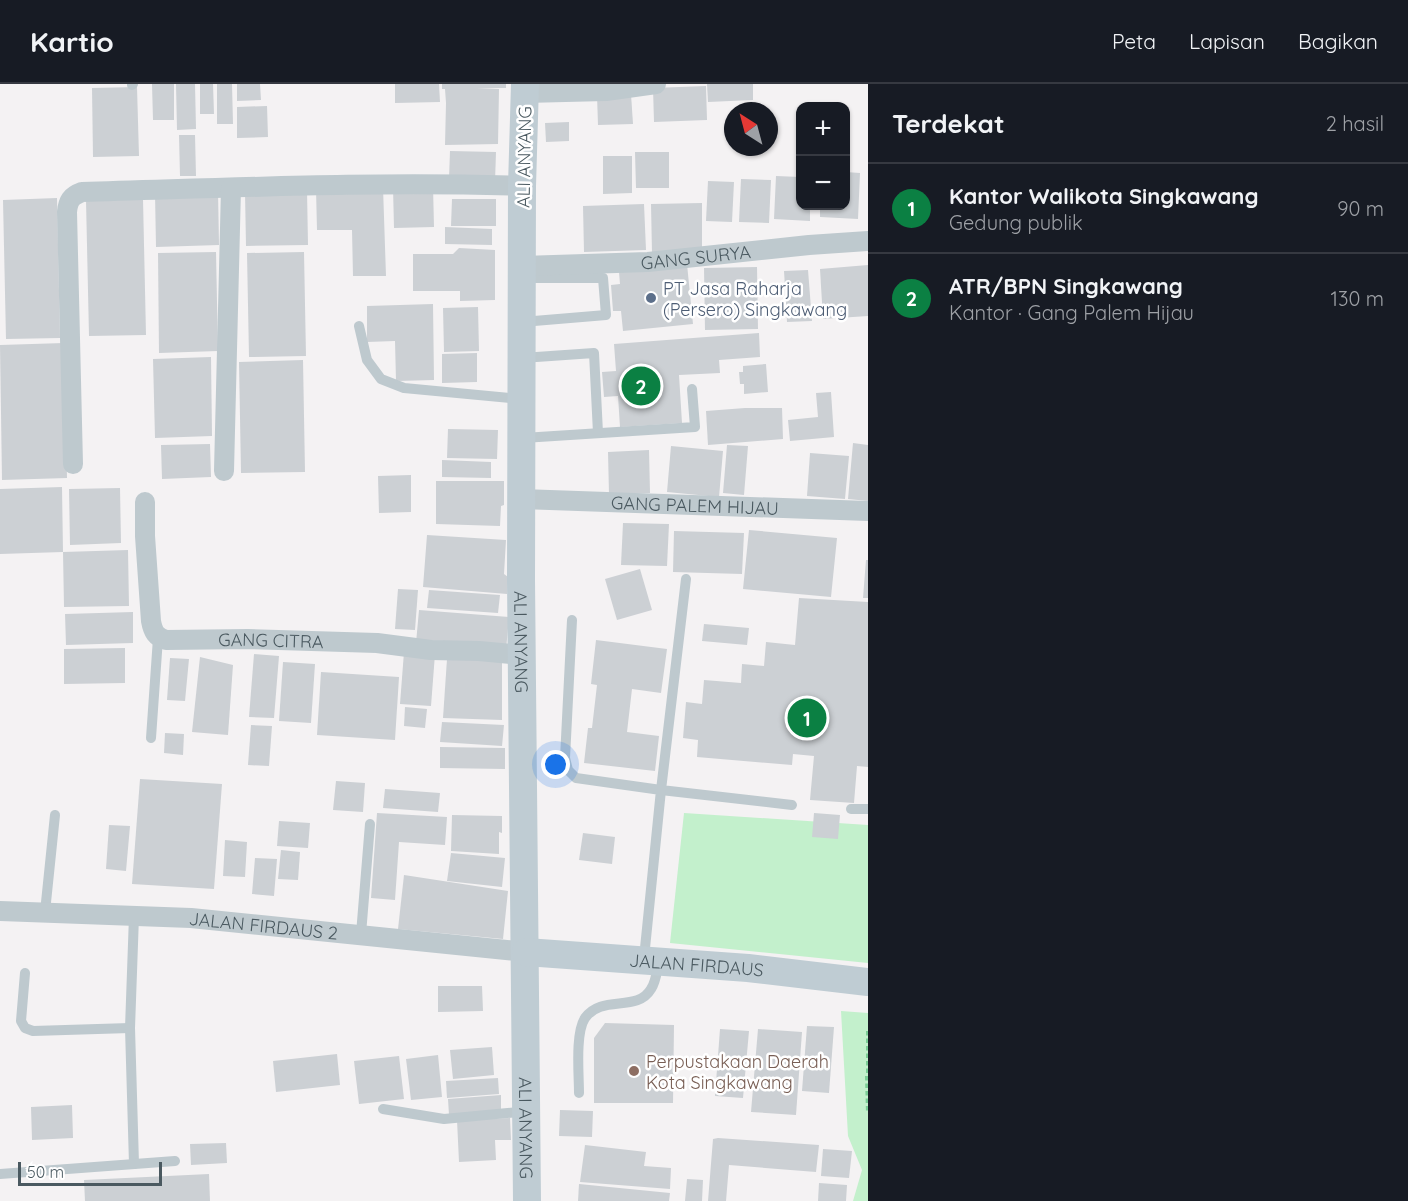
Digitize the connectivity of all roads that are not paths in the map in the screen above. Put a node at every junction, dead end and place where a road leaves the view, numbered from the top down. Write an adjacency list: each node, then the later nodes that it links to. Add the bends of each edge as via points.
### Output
1 (656, 84): 2 (street, via 606,92)
2 (525, 88): 3 (street, ALI ANYANG)
3 (522, 186): 4 (street); 6 (street, ALI ANYANG)
4 (231, 188): 14 (street, via 82,192 68,203); 15 (street)
5 (868, 241): 6 (street, GANG SURYA)
6 (520, 272): 7 (street, ALI ANYANG); 7 (lane, via 603,278 606,315)
7 (522, 322): 9 (street, ALI ANYANG)
8 (359, 326): 11 (lane, via 367,360 381,379 404,388)
9 (522, 358): 11 (street, ALI ANYANG); 12 (lane, via 594,353)
10 (692, 389): 12 (lane, via 695,427)
11 (521, 399): 13 (street, ALI ANYANG)
12 (598, 433): 13 (lane)
13 (521, 438): 16 (street, ALI ANYANG)
14 (73, 464)
15 (224, 471)
16 (521, 499): 18 (street, GANG PALEM HIJAU); 22 (street, ALI ANYANG)
17 (145, 502): 21 (street, via 151,621)
18 (868, 511)
19 (686, 579): 24 (lane)
20 (572, 620): 24 (lane, via 567,770 576,778)
21 (158, 638): 22 (street, GANG CITRA, via 376,644); 23 (lane)
22 (522, 656): 34 (street, ALI ANYANG)
23 (151, 738)
24 (661, 790): 25 (lane); 35 (lane)
25 (792, 805)
26 (851, 809): 27 (lane)
27 (868, 809)
28 (55, 814): 31 (lane)
29 (370, 824): 33 (lane)
30 (0, 911): 31 (street, JALAN FIRDAUS 2)
31 (45, 912): 32 (street, JALAN FIRDAUS 2)
32 (134, 916): 33 (street, JALAN FIRDAUS 2); 38 (lane)
33 (361, 934): 34 (street, JALAN FIRDAUS 2)
34 (525, 952): 35 (street, JALAN FIRDAUS); 40 (street, ALI ANYANG)
35 (651, 961): 37 (street, JALAN FIRDAUS); 39 (lane, via 652,988 646,996 629,1003 600,1005 585,1019 580,1034)
36 (25, 973): 38 (lane, via 21,1021 26,1028)
37 (868, 982)
38 (130, 1028): 43 (lane)
39 (579, 1093)
40 (526, 1102): 41 (lane, via 519,1112 444,1119); 45 (street, ALI ANYANG)
41 (383, 1109)
42 (175, 1161): 43 (lane)
43 (134, 1164): 44 (lane)
44 (0, 1174)
45 (527, 1201)

